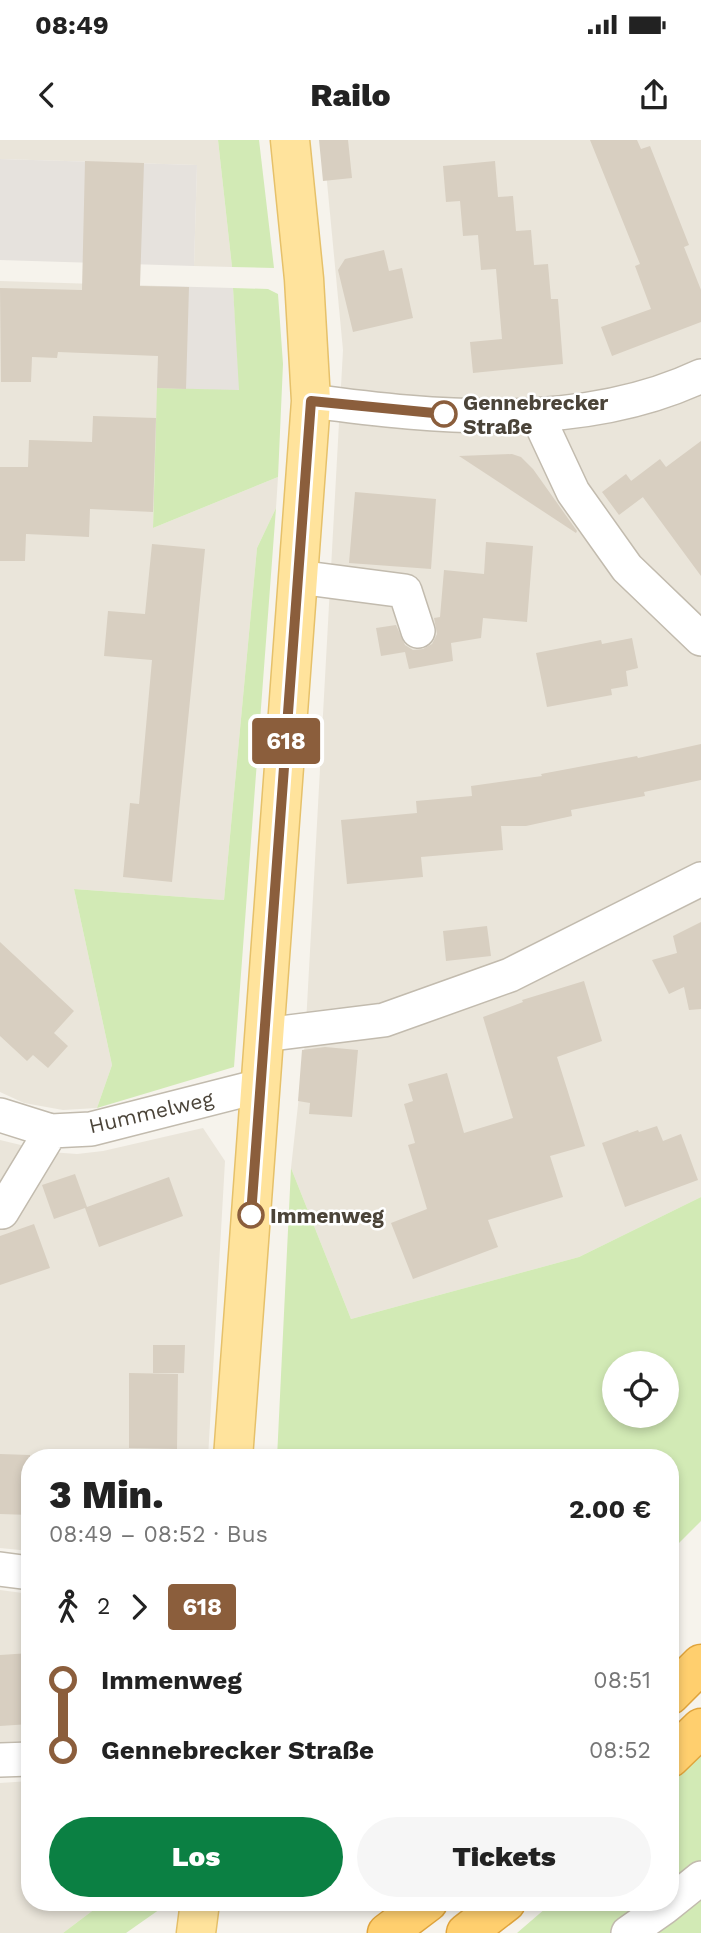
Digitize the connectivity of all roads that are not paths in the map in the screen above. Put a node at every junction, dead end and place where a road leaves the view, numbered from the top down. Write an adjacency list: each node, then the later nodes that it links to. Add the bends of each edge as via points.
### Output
1 (290, 140): 3 (main road)
2 (701, 376): 4 (street, via 675,388 600,407)
3 (311, 401): 4 (street, via 428,413); 5 (main road)
4 (538, 417): 7 (street, via 573,492 626,568)
5 (298, 577): 6 (street, via 405,591); 9 (main road)
6 (418, 631)
7 (698, 633)
8 (701, 880): 9 (street, via 510,975 384,1020)
9 (264, 1035): 10 (main road)
10 (260, 1086): 12 (street, Hummelweg, via 91,1129); 14 (main road)
11 (0, 1115): 12 (street, Hummelweg)
12 (51, 1131): 13 (street)
13 (2, 1212)
14 (234, 1449)
15 (0, 1569): 16 (street)
16 (21, 1572)
17 (701, 1664): 18 (highway)
18 (679, 1686)
19 (701, 1728): 20 (highway)
20 (679, 1749)
21 (21, 1759): 22 (street)
22 (0, 1760)
23 (701, 1878): 24 (street)
24 (679, 1896)
25 (199, 1911): 29 (main road)
26 (416, 1911): 30 (highway)
27 (494, 1911): 31 (highway)
28 (659, 1911): 32 (street)
29 (196, 1933)
30 (387, 1933)
31 (466, 1933)
32 (628, 1933)

